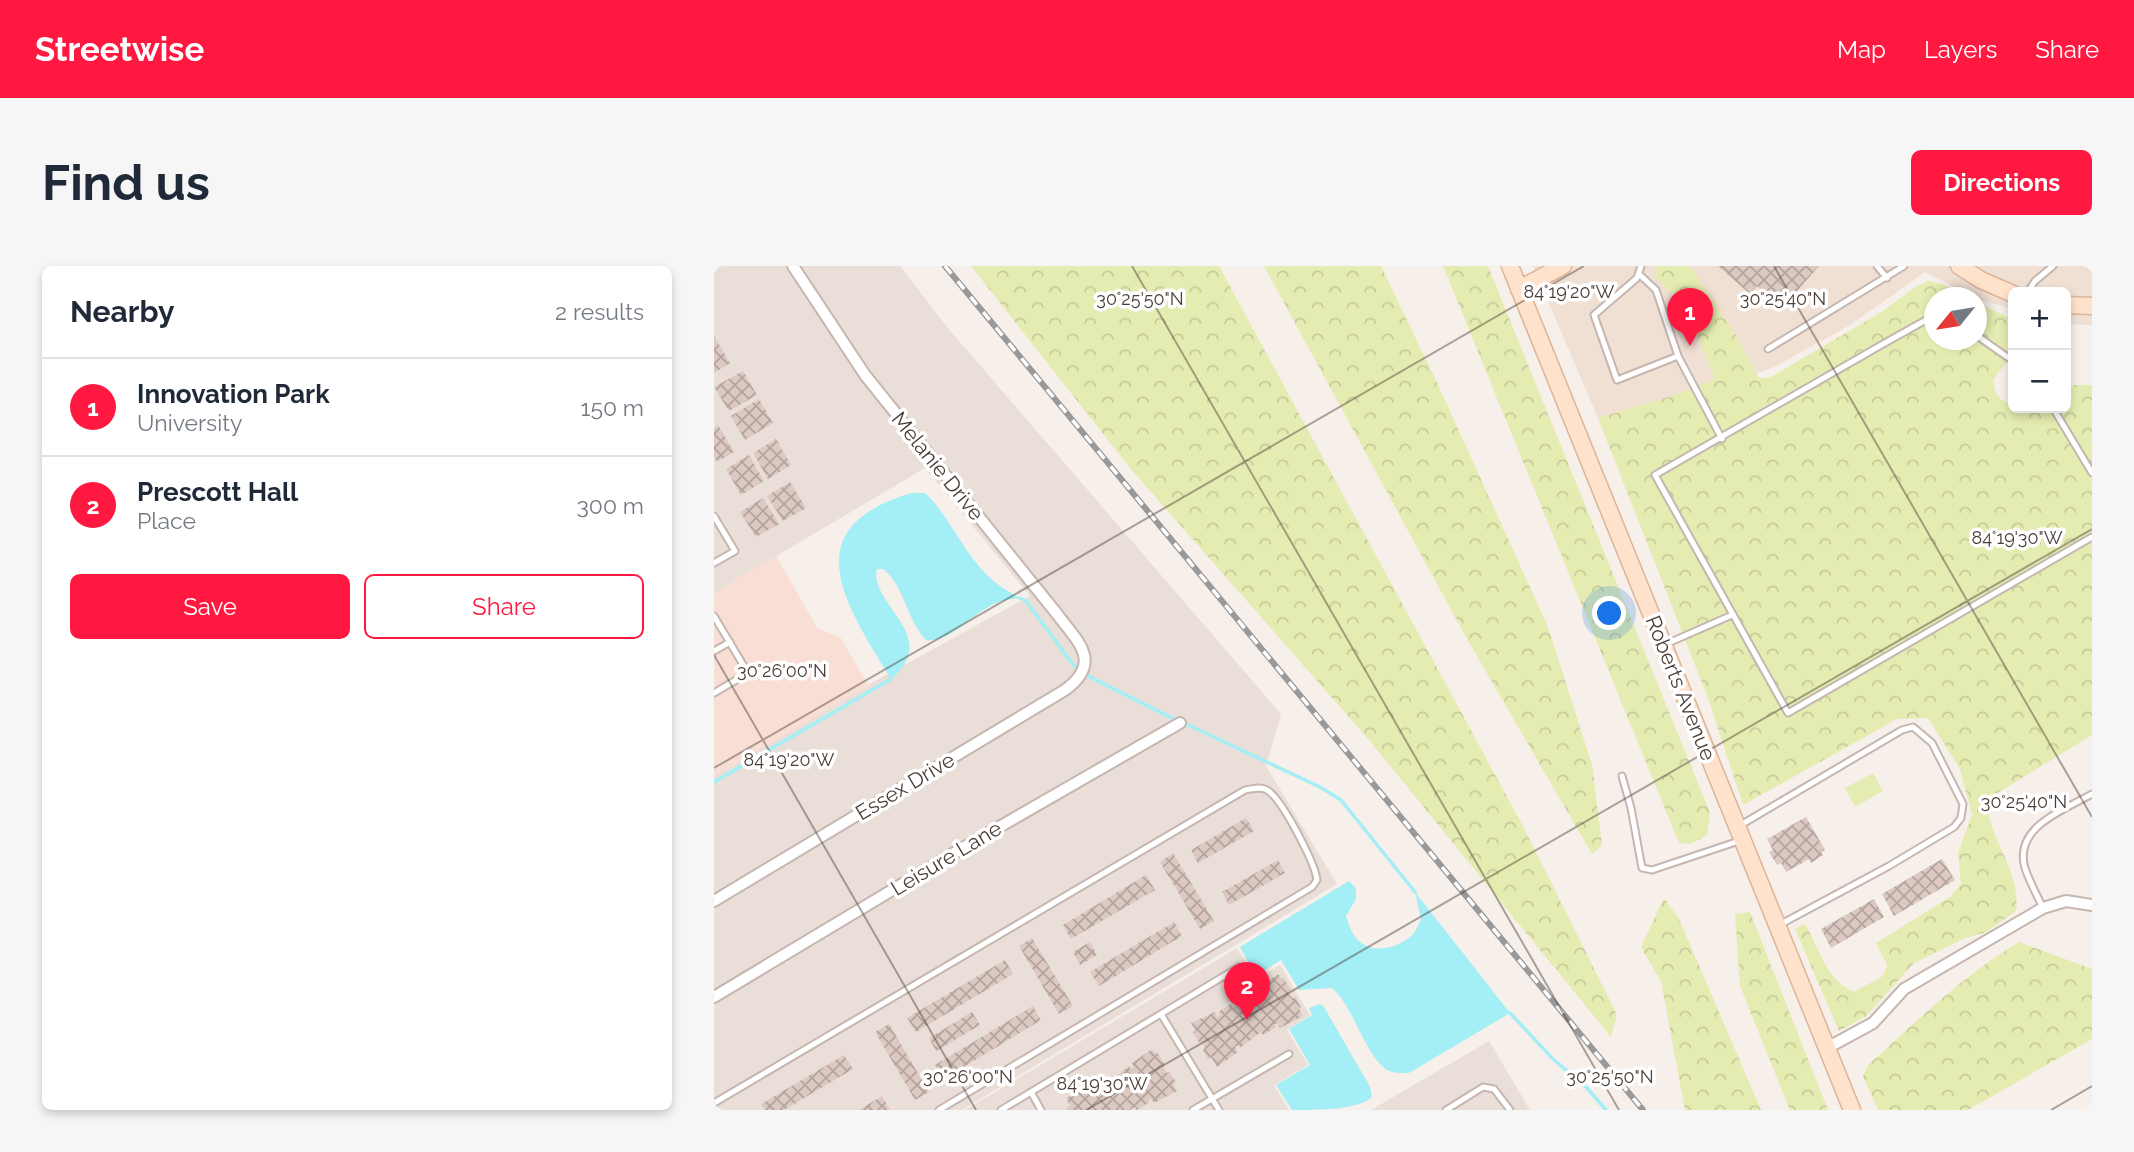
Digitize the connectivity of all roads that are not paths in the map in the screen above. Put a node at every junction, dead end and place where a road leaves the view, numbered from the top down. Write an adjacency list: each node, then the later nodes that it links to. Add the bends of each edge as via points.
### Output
1 (793, 266): 32 (street, Melanie Drive, via 865,375 1058,614 1084,651)
2 (1510, 266): 12 (street, Roberts Avenue)
3 (1563, 266): 12 (street)
4 (1641, 266): 9 (lane)
5 (1877, 266): 10 (lane)
6 (1904, 266): 10 (lane)
7 (1959, 266): 13 (street)
8 (2053, 266): 11 (lane)
9 (1639, 274): 19 (lane, via 1656,290); 19 (lane, via 1594,315 1617,380)
10 (1888, 278): 18 (lane)
11 (2031, 287)
12 (1519, 289): 30 (street, Roberts Avenue)
13 (2008, 292)
14 (2071, 305): 15 (street)
15 (2092, 306)
16 (1924, 321): 22 (lane)
17 (1987, 343): 20 (lane)
18 (1769, 349)
19 (1678, 356): 22 (lane)
20 (2008, 357)
21 (2056, 413): 23 (lane)
22 (1722, 439): 27 (lane, via 1655,475)
23 (2092, 473)
24 (714, 516): 26 (lane, via 734,551)
25 (2092, 537): 27 (lane, via 1788,713)
26 (714, 563)
27 (1732, 615): 30 (lane)
28 (714, 616): 29 (lane)
29 (730, 642): 31 (lane); 33 (lane, via 748,673)
30 (1664, 645): 37 (street, Roberts Avenue)
31 (714, 652)
32 (1083, 667): 38 (street, Essex Drive, via 1065,690)
33 (714, 693)
34 (1180, 723): 43 (street, Leisure Lane)
35 (1622, 776): 37 (lane, via 1642,868 1652,870)
36 (2092, 794): 40 (lane, via 2028,836 2025,868)
37 (1739, 834): 41 (street, Roberts Avenue); 41 (lane, via 1913,727 1932,743 1963,804 1954,827)
38 (714, 901)
39 (2092, 905): 40 (street, via 2066,901)
40 (2043, 908): 45 (street, via 1904,989 1873,1023)
41 (1776, 927): 45 (street, Roberts Avenue)
42 (1239, 967): 44 (lane)
43 (714, 997)
44 (1161, 1014): 47 (lane); 48 (lane)
45 (1827, 1048): 57 (street, Roberts Avenue)
46 (1289, 1054): 48 (lane)
47 (1031, 1092): 51 (lane); 52 (lane)
48 (1212, 1098): 53 (lane); 54 (lane)
49 (714, 1103): 50 (lane, via 1245,790 1268,790 1316,867 1317,880 1312,887)
50 (939, 1110)
51 (1001, 1110)
52 (1041, 1110)
53 (1193, 1110)
54 (1219, 1110)
55 (1446, 1110): 56 (lane, via 1483,1087 1494,1089)
56 (1510, 1110)
57 (1852, 1110)

